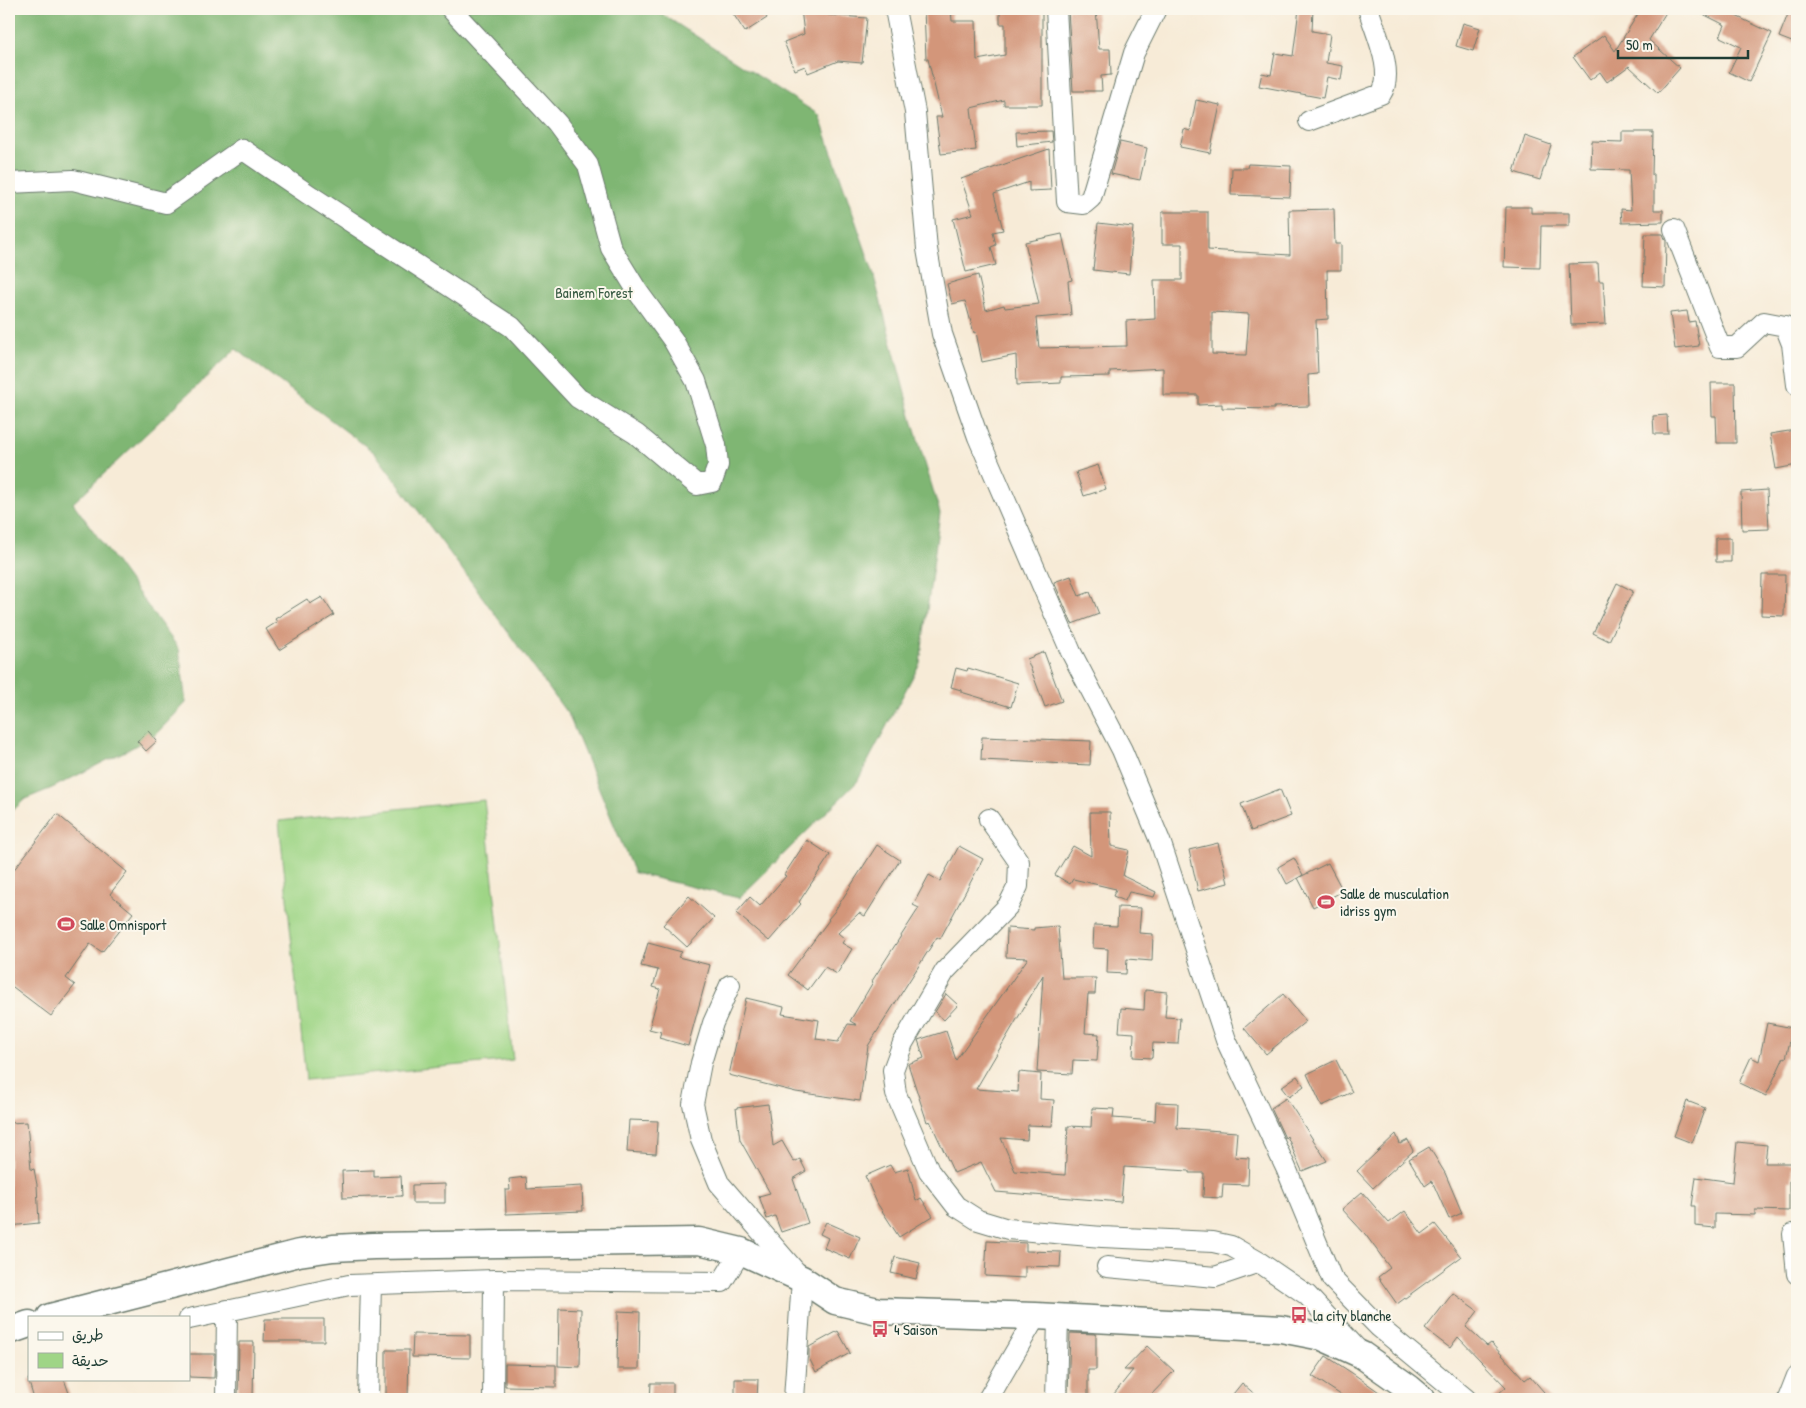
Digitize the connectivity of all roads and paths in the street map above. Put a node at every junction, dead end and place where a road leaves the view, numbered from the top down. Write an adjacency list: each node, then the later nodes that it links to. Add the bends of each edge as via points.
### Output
1 (451, 9): 7 (street, via 557,123 588,165 611,248 673,340 696,381 716,445 718,465 712,482 697,485 636,434 578,398 512,327 242,149 166,203 73,180)
2 (895, 9): 35 (street, via 915,112 927,249 942,334 978,437 1072,652 1122,750 1156,832 1226,1040 1286,1168 1332,1279 1379,1326)
3 (1056, 9): 4 (street, via 1067,202 1084,204 1091,198 1134,53)
4 (1156, 9)
5 (1369, 9): 6 (street, via 1386,65 1386,86 1381,94)
6 (1309, 121)
7 (9, 183)
8 (1674, 229): 9 (street, via 1720,347 1737,347 1764,322 1785,326 1792,344)
9 (1797, 385)
10 (989, 819): 14 (street, via 1019,862 1018,886 1008,906 945,971 902,1043 893,1070 896,1094 929,1171 956,1206 978,1220 1008,1229 1213,1242 1231,1246)
11 (730, 985): 17 (street, via 713,1023 693,1104 701,1140 719,1183)
12 (1793, 1234): 16 (street)
13 (741, 1251): 17 (main road); 18 (street, via 722,1282); 21 (main road, via 699,1240 333,1248 299,1253)
14 (1259, 1262): 15 (street, via 1215,1277); 26 (street, via 1306,1295)
15 (1107, 1267)
16 (1797, 1274)
17 (802, 1279): 22 (main road, via 835,1301 878,1311); 31 (street)
18 (494, 1280): 19 (street); 30 (street)
19 (371, 1285): 20 (street, via 349,1285); 29 (street)
20 (227, 1310): 23 (street); 28 (street)
21 (54, 1316)
22 (1047, 1317): 26 (main road, via 1281,1329 1322,1338); 32 (street); 33 (street)
23 (190, 1319)
24 (28, 1324): 25 (main road)
25 (9, 1330)
26 (1362, 1355): 34 (main road)
27 (1797, 1376): 36 (street)
28 (226, 1399)
29 (368, 1399)
30 (493, 1399)
31 (794, 1399)
32 (988, 1399)
33 (1056, 1399)
34 (1422, 1399)
35 (1466, 1399)
36 (1788, 1399)

